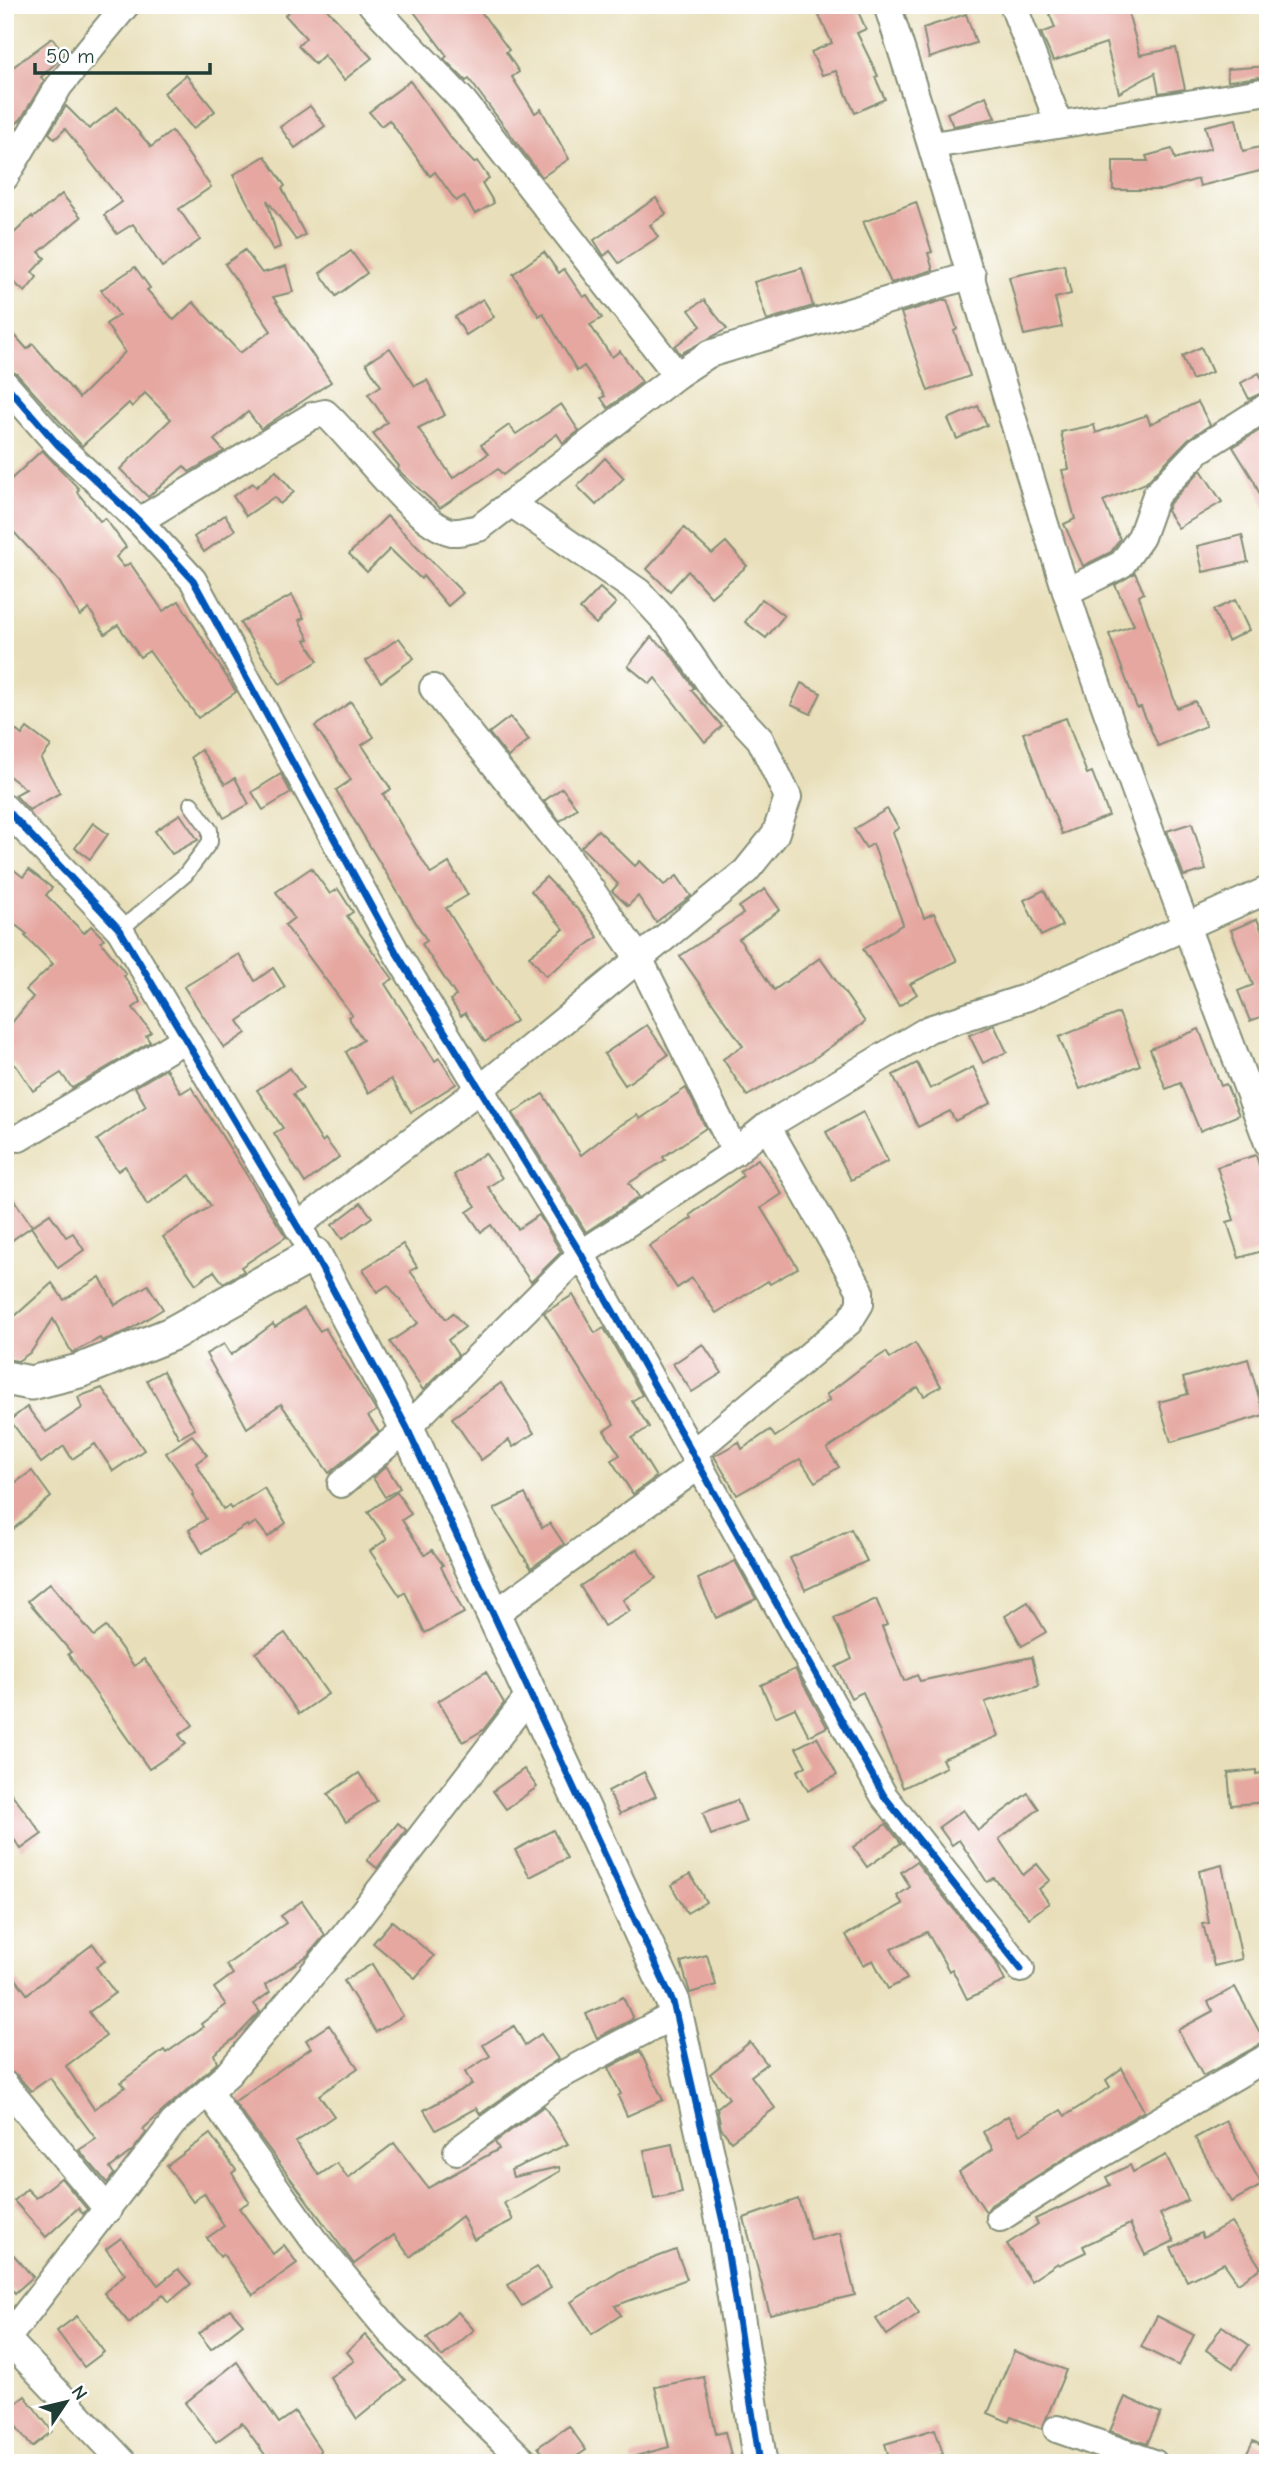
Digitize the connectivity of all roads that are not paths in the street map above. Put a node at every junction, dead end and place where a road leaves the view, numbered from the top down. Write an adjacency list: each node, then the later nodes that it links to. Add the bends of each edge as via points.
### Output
1 (126, 5): 8 (street, via 59,86)
2 (372, 5): 10 (street, via 464,102)
3 (887, 5): 7 (street)
4 (1013, 5): 6 (street)
5 (1268, 91): 6 (street)
6 (1059, 124): 7 (street)
7 (933, 145): 9 (street)
8 (5, 177)
9 (972, 275): 10 (street, via 709,354); 15 (street)
10 (677, 375): 13 (street)
11 (5, 384): 14 (street, via 58,445)
12 (1268, 406): 15 (street, via 1199,450 1156,495 1142,537 1122,564)
13 (511, 503): 14 (street, via 479,527 453,532 421,517 325,413 312,416); 22 (street, via 639,592 671,627 715,691 760,739 788,797 775,835 746,871)
14 (139, 521): 24 (street, via 193,580 396,952)
15 (1066, 592): 20 (street, via 1125,766)
16 (433, 688): 22 (street, via 564,851)
17 (191, 804): 21 (lane, via 209,830 211,842 185,875)
18 (5, 808): 21 (street)
19 (1268, 890): 20 (street)
20 (1186, 923): 25 (street, via 1025,998 929,1029); 27 (street)
21 (120, 930): 23 (street)
22 (640, 960): 24 (street); 28 (street)
23 (185, 1039): 26 (street); 29 (street)
24 (480, 1089): 29 (street); 31 (street)
25 (767, 1126): 28 (street); 34 (street, via 860,1290 860,1304 849,1322)
26 (19, 1138)
27 (1268, 1143)
28 (735, 1152): 31 (street)
29 (297, 1226): 30 (street)
30 (314, 1254): 32 (street, via 182,1328 91,1366 31,1383); 33 (street)
31 (581, 1254): 33 (street); 34 (street)
32 (5, 1378)
33 (407, 1428): 35 (street); 36 (street)
34 (697, 1459): 36 (street); 38 (street, via 884,1796)
35 (341, 1484)
36 (493, 1615): 37 (street)
37 (530, 1695): 39 (street); 42 (street, via 346,1934)
38 (1021, 1969)
39 (676, 2014): 43 (street, via 554,2079); 50 (street, via 723,2222)
40 (1268, 2057): 45 (street)
41 (5, 2085): 44 (street)
42 (208, 2092): 44 (street, via 173,2123); 49 (street, via 313,2239 390,2332)
43 (457, 2151)
44 (108, 2210): 46 (street)
45 (1000, 2218)
46 (6, 2340): 48 (street)
47 (1057, 2429): 51 (street)
48 (124, 2463)
49 (526, 2463)
50 (760, 2463)
51 (1154, 2463)

